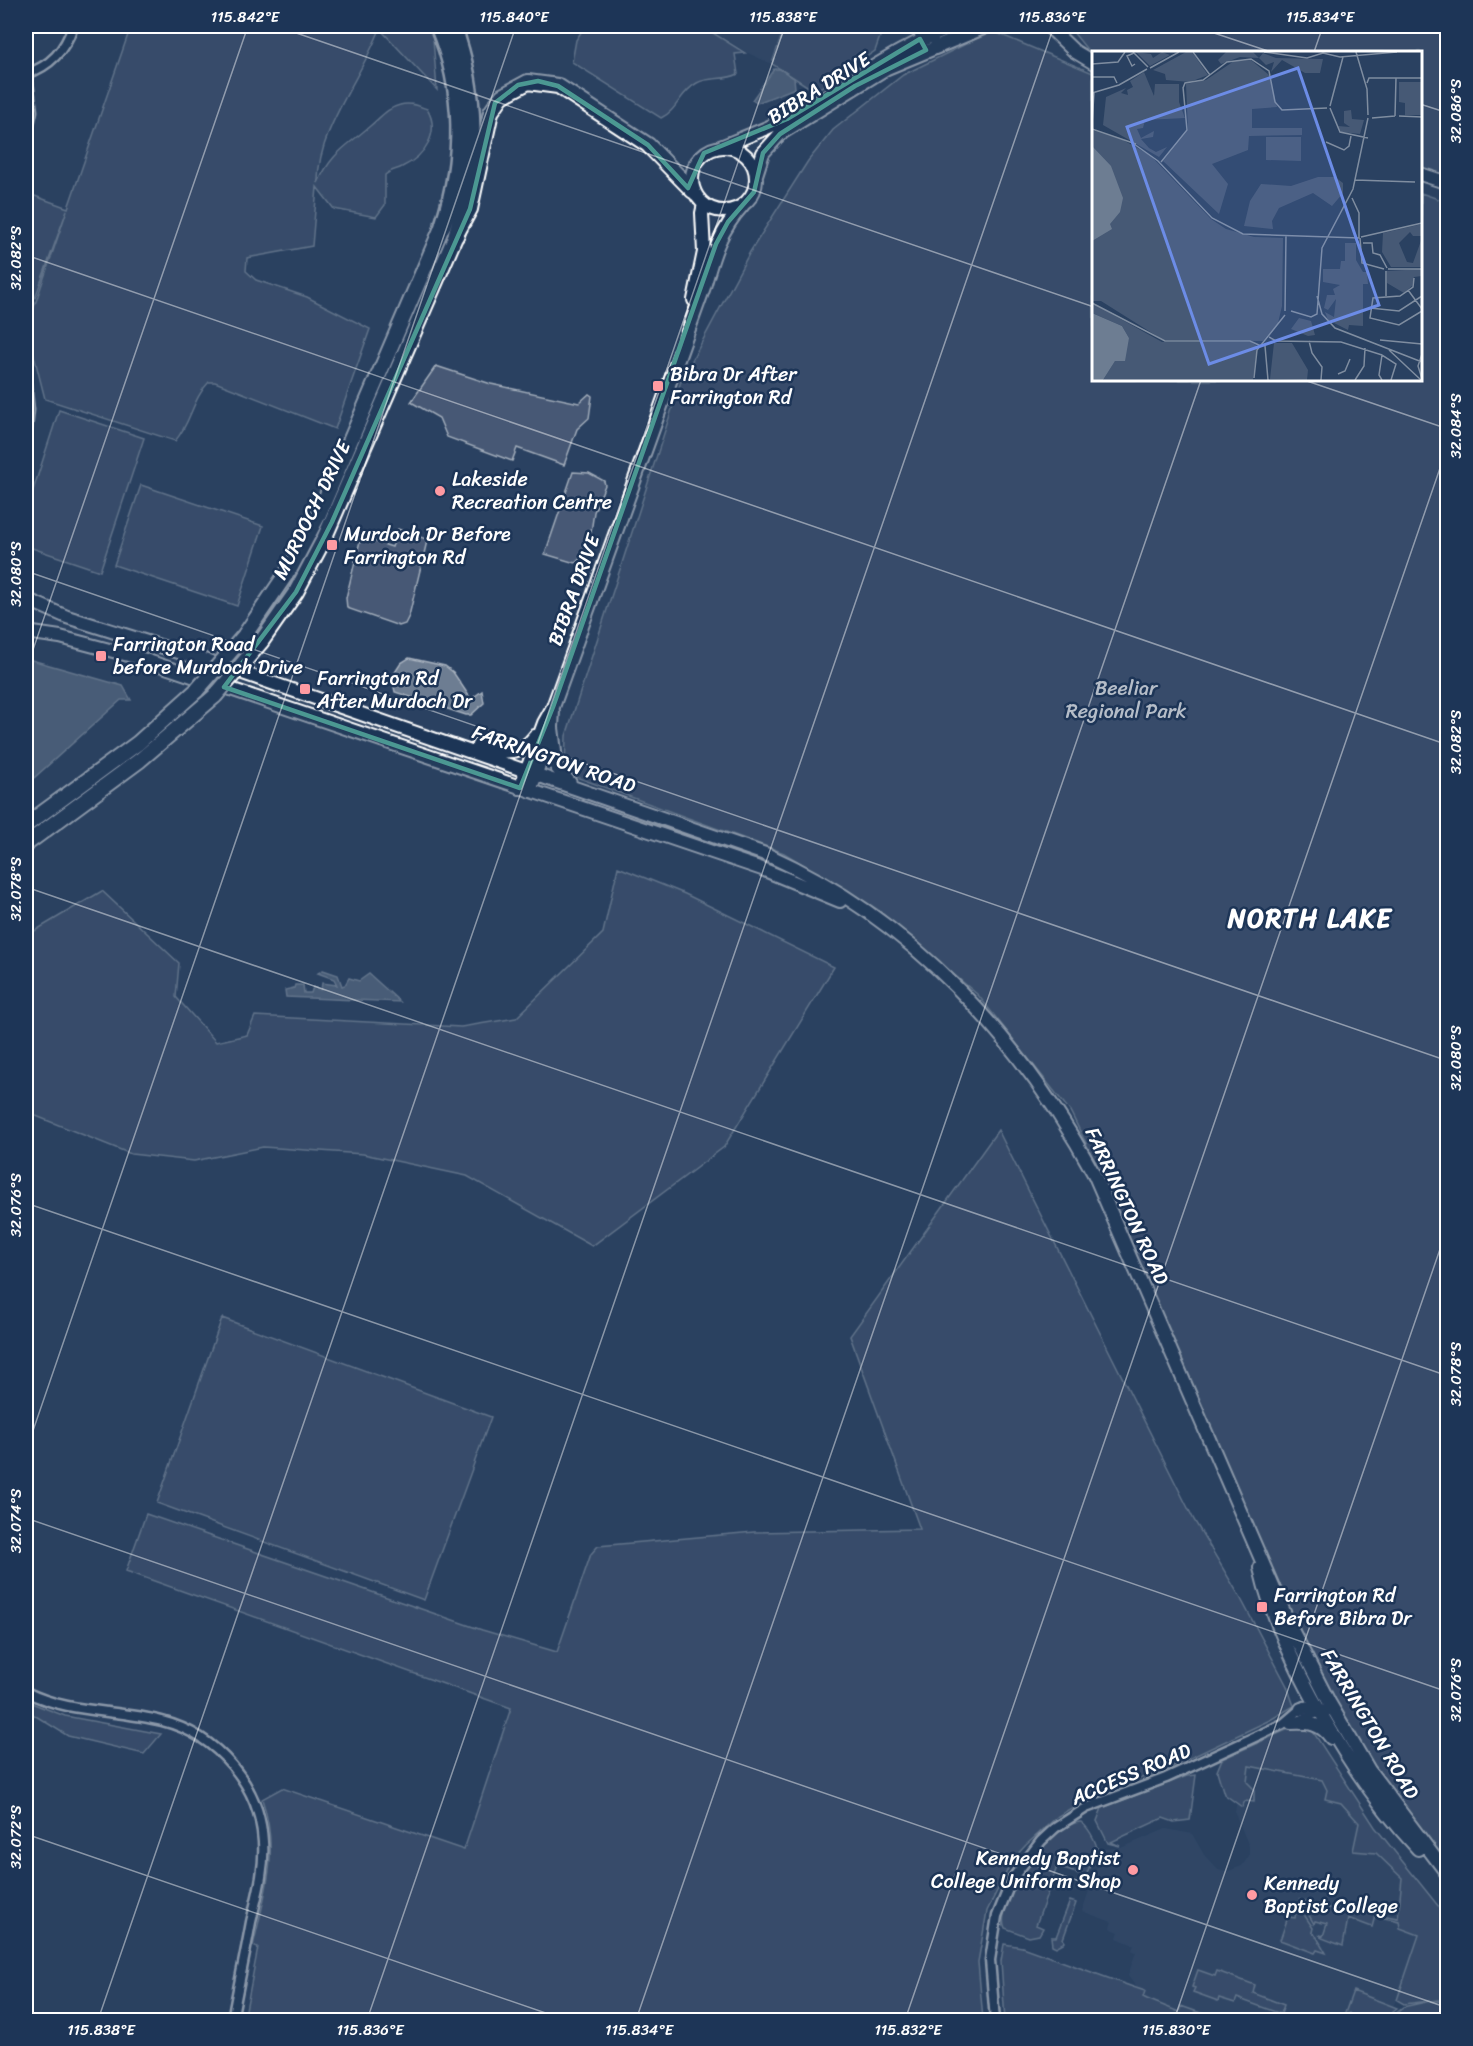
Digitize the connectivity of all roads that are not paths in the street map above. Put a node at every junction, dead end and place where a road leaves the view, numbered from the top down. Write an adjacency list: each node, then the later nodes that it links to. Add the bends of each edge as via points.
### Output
1 (73, 26): 10 (street, via 53,59)
2 (438, 26): 19 (highway, via 454,77 459,127 455,177)
3 (453, 26): 20 (highway, via 467,74 473,126 469,179)
4 (915, 26): 8 (street)
5 (958, 26): 8 (main road, BIBRA DRIVE)
6 (988, 26): 8 (main road, BIBRA DRIVE)
7 (1050, 26): 9 (main road, via 1074,51)
8 (928, 39): 12 (main road, BIBRA DRIVE, via 862,71 787,119); 13 (main road, BIBRA DRIVE, via 780,134 763,153)
9 (1092, 62)
10 (26, 74): 11 (street, via 32,111)
11 (26, 137)
12 (720, 147): 13 (main road, via 744,153); 16 (main road, via 698,159 691,174)
13 (756, 175): 18 (main road, via 754,192)
14 (1422, 175): 15 (main road)
15 (1448, 183)
16 (693, 191): 17 (main road); 20 (main road, MURDOCH DRIVE, via 648,145 558,86 528,82 502,96 490,112 470,209)
17 (704, 204): 18 (main road, via 719,211); 21 (main road, BIBRA DRIVE, via 704,252)
18 (743, 205): 21 (main road, BIBRA DRIVE, via 720,237)
19 (443, 225): 33 (main road, MURDOCH DRIVE, bridge, via 314,525 244,636 197,690 148,735)
20 (456, 235): 34 (main road, MURDOCH DRIVE, bridge, via 324,539 296,592 261,642 215,696 141,760)
21 (692, 316): 27 (main road, BIBRA DRIVE)
22 (26, 384): 23 (street)
23 (26, 437)
24 (26, 599): 26 (main road, FARRINGTON ROAD, via 67,617)
25 (26, 632): 29 (main road, FARRINGTON ROAD, via 136,657)
26 (303, 694): 28 (main road, FARRINGTON ROAD); 29 (main road, via 312,705 362,722 367,730)
27 (548, 725): 28 (main road, via 530,743 511,752); 30 (main road, BIBRA DRIVE); 31 (main road, via 557,768)
28 (404, 729): 30 (main road, FARRINGTON ROAD)
29 (361, 733): 32 (main road, FARRINGTON ROAD)
30 (531, 772): 31 (main road, FARRINGTON ROAD); 32 (main road, BIBRA DRIVE)
31 (573, 785): 35 (main road, FARRINGTON ROAD, via 795,867 862,906)
32 (525, 789): 35 (main road, FARRINGTON ROAD, via 812,887)
33 (26, 825)
34 (26, 844)
35 (885, 927): 36 (main road, FARRINGTON ROAD, via 937,968 984,1016 1062,1115 1095,1176)
36 (1258, 1552): 37 (main road, FARRINGTON ROAD); 38 (main road, FARRINGTON ROAD, via 1260,1571 1281,1629)
37 (1288, 1618): 41 (main road, via 1288,1630 1324,1702); 43 (main road, FARRINGTON ROAD, via 1329,1702)
38 (1308, 1687): 40 (street, via 1308,1700); 41 (main road, FARRINGTON ROAD)
39 (26, 1692): 46 (street, via 71,1709 147,1718 181,1727 217,1749 240,1775 261,1821 263,1860)
40 (1301, 1709): 41 (main road, via 1309,1707); 42 (street, ACCESS ROAD)
41 (1318, 1712): 42 (street, ACCESS ROAD); 43 (main road, via 1336,1719); 44 (main road, FARRINGTON ROAD)
42 (1287, 1723): 44 (main road, via 1312,1723 1325,1730 1379,1810); 47 (street, ACCESS ROAD, via 1166,1779 1086,1809 1041,1841 1012,1879 997,1916 990,1960)
43 (1358, 1750): 45 (main road, FARRINGTON ROAD)
44 (1392, 1820): 45 (main road, FARRINGTON ROAD)
45 (1448, 1877)
46 (232, 2020)
47 (995, 2020)

